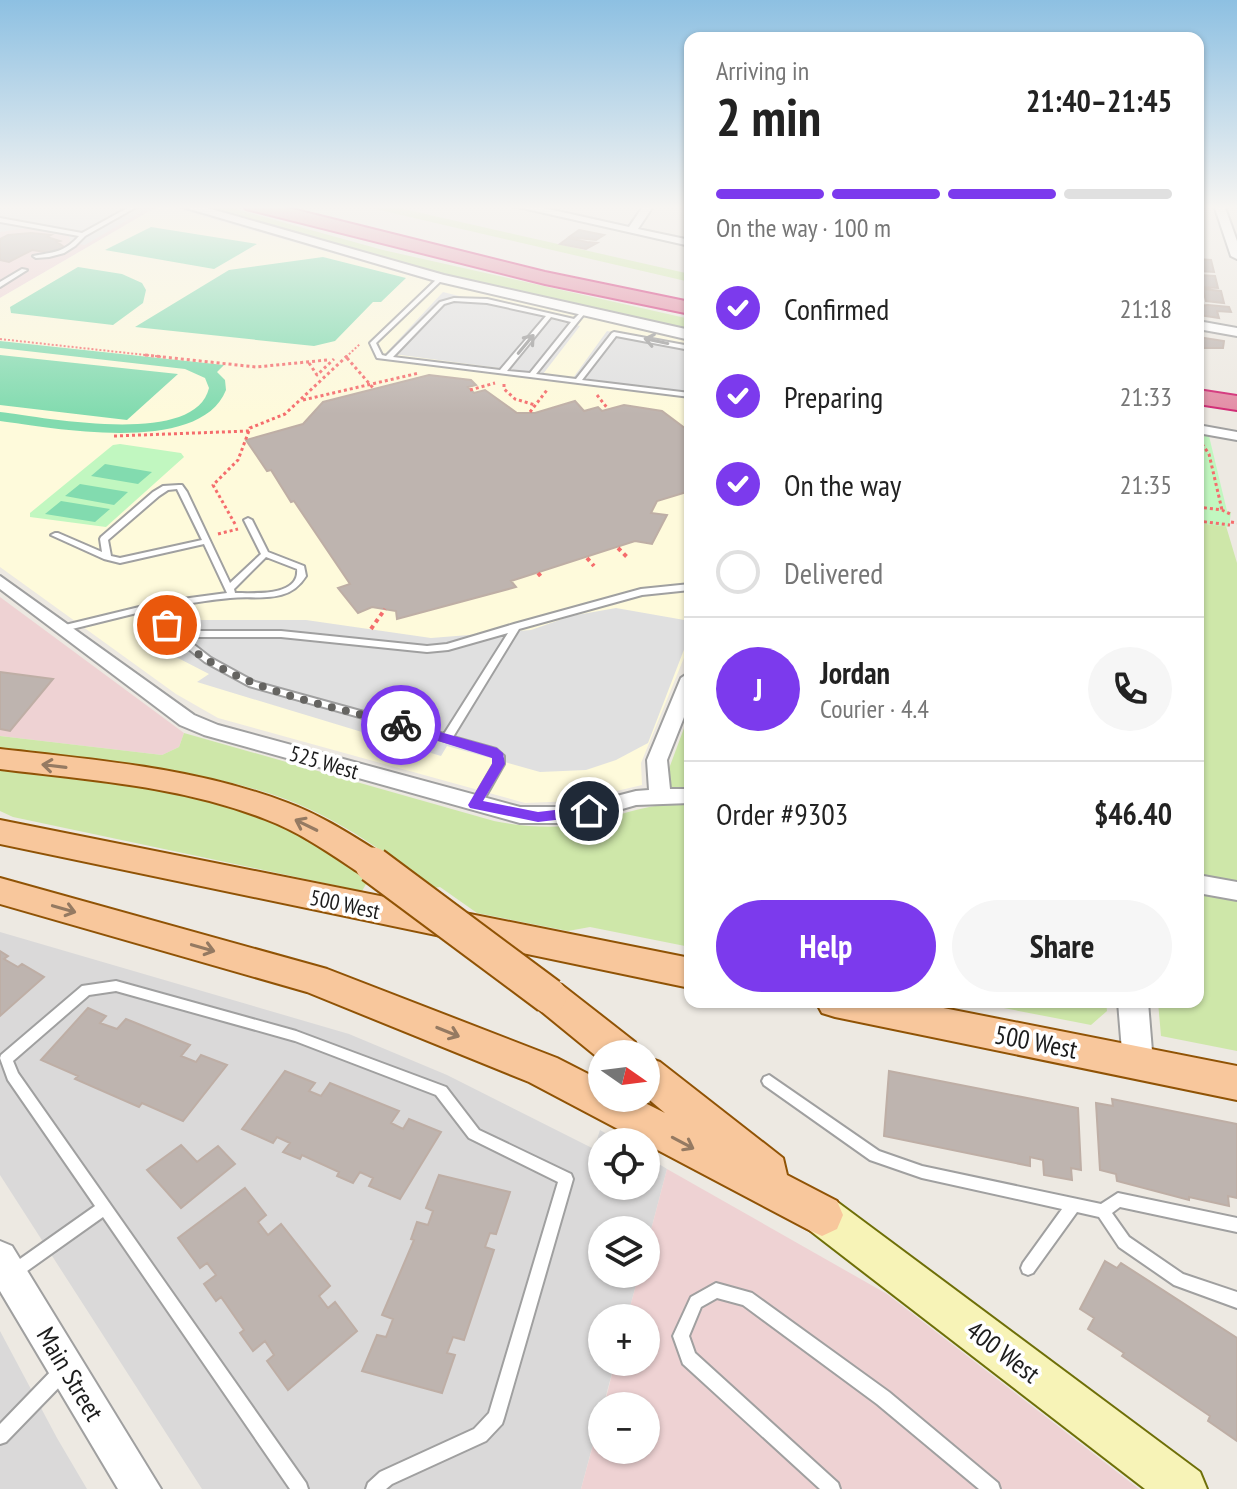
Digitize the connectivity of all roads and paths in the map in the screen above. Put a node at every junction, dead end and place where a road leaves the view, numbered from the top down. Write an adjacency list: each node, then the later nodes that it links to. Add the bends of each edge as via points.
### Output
1 (429, 274): 4 (street)
2 (537, 274): 6 (highway)
3 (599, 274): 5 (highway)
4 (441, 278): 8 (street); 17 (lane, via 373,343 379,357)
5 (684, 293)
6 (684, 307)
7 (549, 316): 8 (lane); 17 (lane, via 452,299); 22 (lane, one-way to 7)
8 (578, 316): 10 (street); 23 (lane)
9 (1204, 326): 11 (street)
10 (625, 328): 12 (street); 15 (lane, one-way to 10); 24 (lane, via 611,336)
11 (1237, 332)
12 (684, 334)
13 (367, 337): 16 (path)
14 (0, 339): 20 (path, via 256,367)
15 (684, 346)
16 (346, 358): 26 (path); 33 (path)
17 (388, 358): 22 (lane)
18 (334, 359): 20 (path, via 317,375)
19 (327, 360): 20 (path)
20 (308, 362)
21 (429, 370): 26 (path)
22 (503, 371): 23 (lane)
23 (532, 375): 24 (lane)
24 (578, 381): 31 (lane)
25 (1204, 383): 27 (highway)
26 (373, 387): 33 (path)
27 (1237, 387)
28 (470, 390): 35 (path, via 507,380 508,394)
29 (547, 390): 35 (path)
30 (593, 390): 36 (path)
31 (684, 394)
32 (1204, 398): 34 (highway)
33 (300, 401): 38 (path)
34 (1237, 403)
35 (535, 405): 37 (path)
36 (608, 409)
37 (530, 412)
38 (249, 431): 40 (path); 49 (path, via 238,460 213,485)
39 (1204, 433): 41 (street)
40 (114, 436)
41 (1237, 436)
42 (1204, 444): 44 (path)
43 (1204, 508): 44 (path)
44 (1222, 510): 45 (path)
45 (1232, 515)
46 (248, 520): 55 (lane)
47 (1204, 521): 48 (path)
48 (1237, 523)
49 (238, 529): 50 (path); 52 (path)
50 (218, 534)
51 (55, 535): 56 (lane)
52 (243, 538)
53 (207, 541): 56 (lane, via 130,560); 56 (lane, via 183,492 172,487 156,494 104,539); 64 (lane)
54 (618, 548): 58 (path)
55 (265, 554): 64 (lane); 64 (lane, via 301,568 297,584 263,596)
56 (107, 557)
57 (587, 558): 59 (path)
58 (628, 558)
59 (594, 566)
60 (538, 573): 61 (path)
61 (543, 579)
62 (0, 581): 68 (street, 525 West)
63 (684, 588): 67 (lane, via 641,592)
64 (231, 592): 65 (lane)
65 (160, 605): 68 (lane); 70 (lane)
66 (385, 609): 69 (path)
67 (517, 626): 70 (lane, via 427,649 255,632); 72 (lane)
68 (64, 628): 76 (street, 525 West, via 198,725)
69 (372, 628)
70 (175, 634): 72 (lane, via 252,684)
71 (684, 693): 74 (street, via 657,760)
72 (447, 738): 76 (lane, via 499,756)
73 (0, 759): 84 (main road, one-way to 73, bridge, via 373,865 278,812 176,782)
74 (660, 795): 75 (street, 525 West); 76 (street, 525 West, via 561,816 520,815)
75 (684, 796)
76 (475, 805)
77 (0, 832): 81 (main road, 500 West)
78 (1204, 885): 80 (street)
79 (0, 891): 92 (main road, one-way to 92, via 343,991 543,1070)
80 (1237, 891)
81 (684, 972)
82 (865, 1008): 85 (main road, 500 West)
83 (1133, 1008): 85 (street)
84 (604, 1040)
85 (1138, 1063): 87 (main road, 500 West)
86 (769, 1081): 89 (lane, via 875,1156 922,1172)
87 (1237, 1083)
88 (660, 1085): 92 (main road)
89 (1074, 1204): 91 (lane); 95 (lane)
90 (103, 1209): 94 (lane); 100 (lane); 101 (lane, via 6,1059 86,990 100,986 296,1036 441,1091 474,1134 566,1179 496,1418 480,1435 400,1471)
91 (1103, 1211): 93 (lane, via 1118,1200); 96 (lane, via 1124,1242 1179,1280)
92 (822, 1215): 104 (main road, 400 West)
93 (1237, 1225)
94 (5, 1266): 97 (street, Main Street)
95 (1028, 1268)
96 (1237, 1300)
97 (67, 1368): 98 (lane); 99 (street, Main Street)
98 (0, 1436)
99 (141, 1489)
100 (300, 1489)
101 (374, 1489)
102 (832, 1489): 103 (lane, via 689,1358 681,1336 696,1302 716,1290 747,1298 883,1398)
103 (992, 1489)
104 (1183, 1489)

